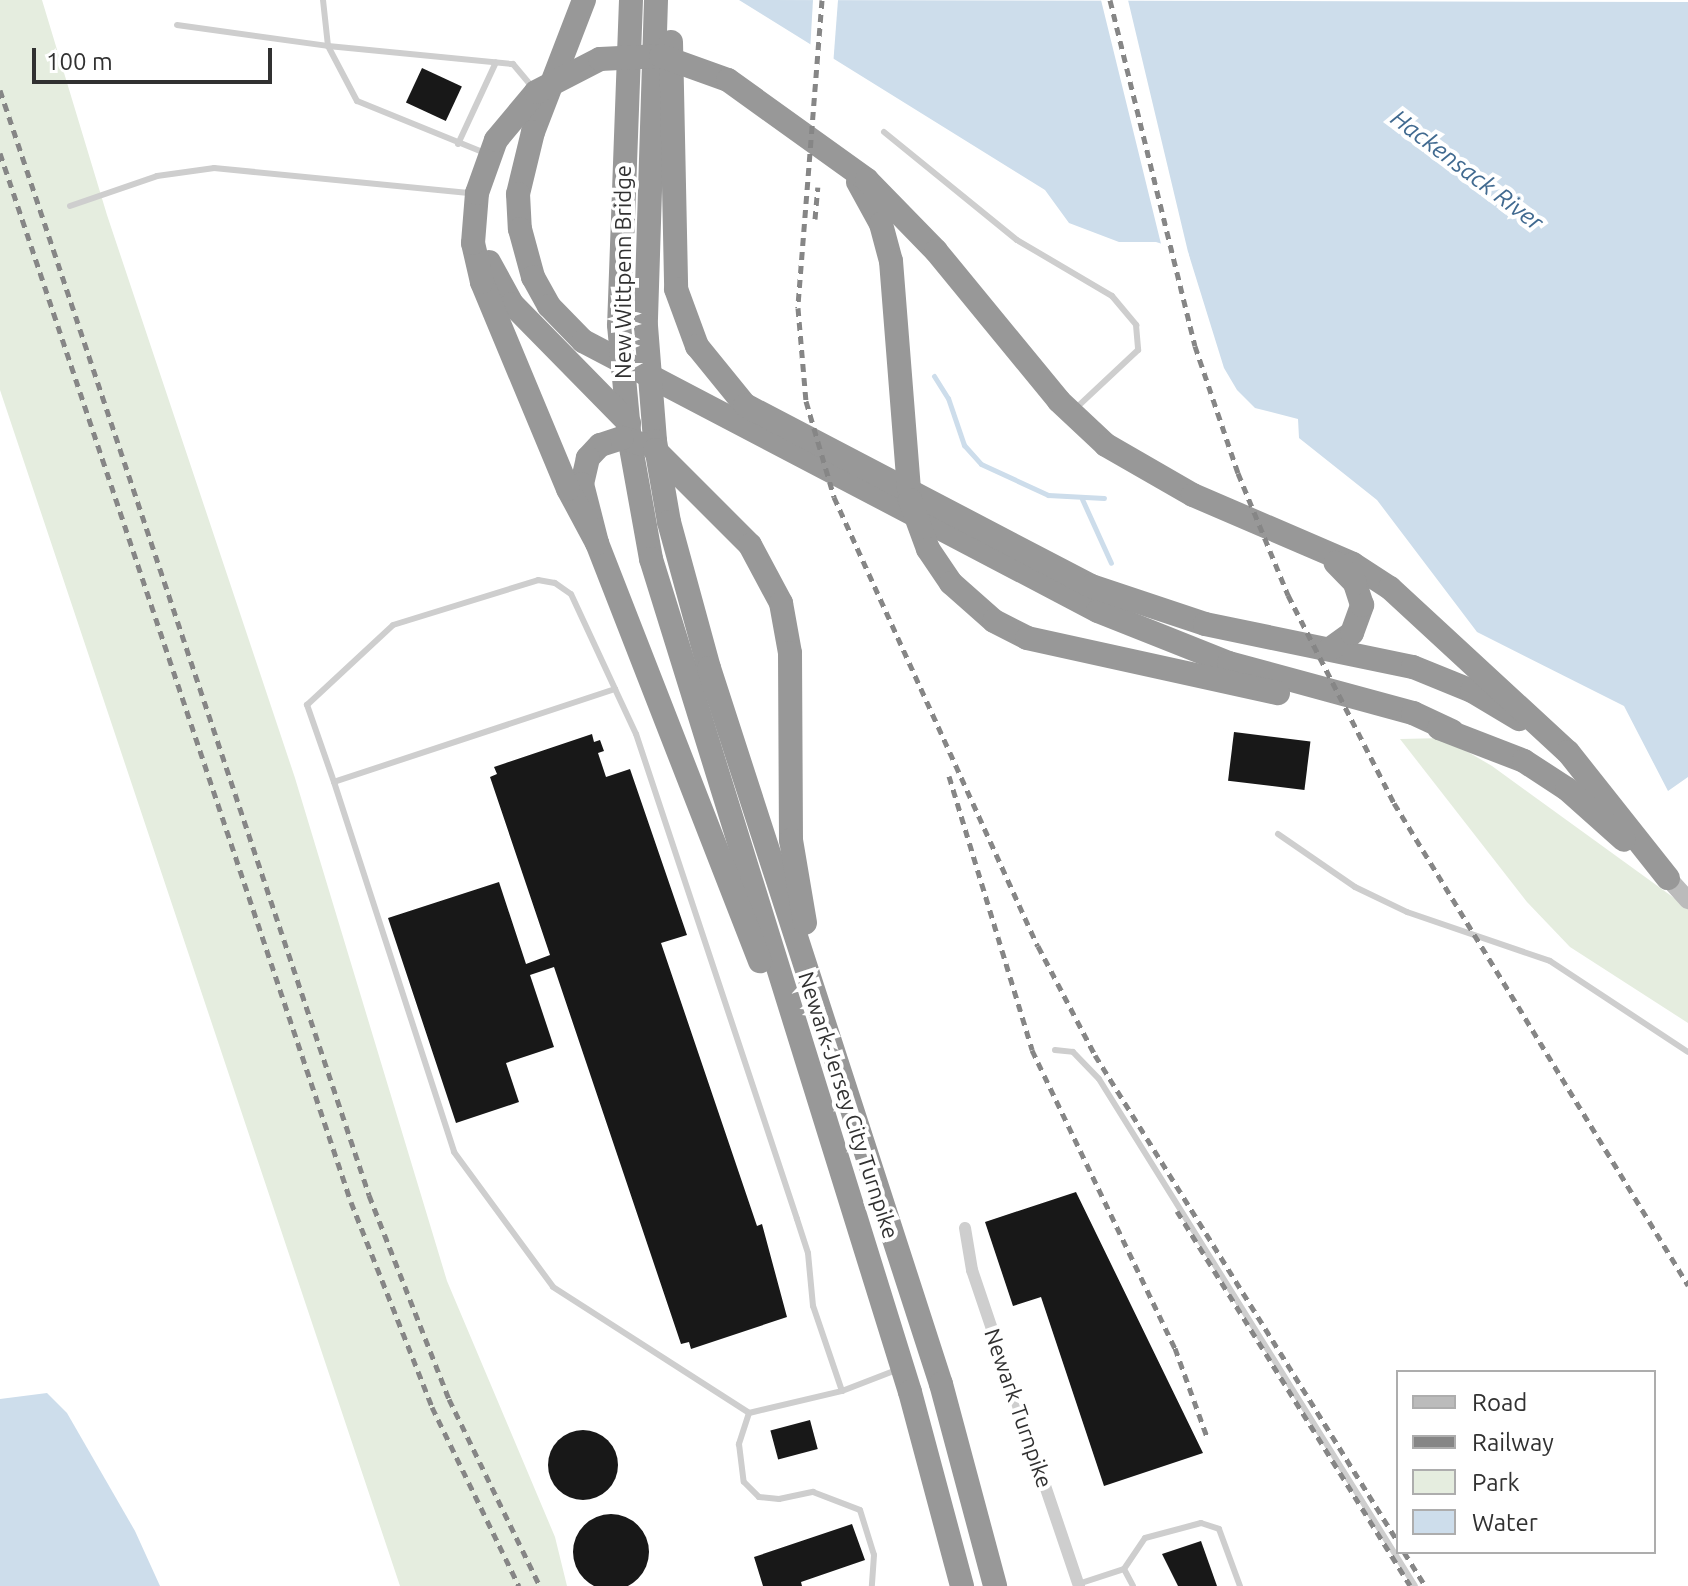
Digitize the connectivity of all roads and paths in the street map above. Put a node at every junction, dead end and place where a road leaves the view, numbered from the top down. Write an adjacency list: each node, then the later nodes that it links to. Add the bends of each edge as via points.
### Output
1 (323, 0): 7 (lane)
2 (584, 0): 20 (highway, via 533,132 518,194 527,261 560,319 609,359)
3 (631, 0): 22 (highway, New Wittpenn Bridge, via 619,235 621,355 640,504)
4 (656, 0): 21 (highway, New Wittpenn Bridge, via 645,247 648,377 666,509)
5 (671, 0): 20 (highway, via 674,274 690,332 714,372 769,422)
6 (177, 25): 7 (lane)
7 (328, 46): 8 (lane); 11 (lane, via 357,101)
8 (496, 62): 9 (lane, via 513,64); 11 (lane)
9 (536, 92): 12 (highway, via 512,115); 13 (highway, via 600,59 632,54 676,59 728,80)
10 (884, 132): 16 (lane, via 1017,240 1101,288 1136,325 1138,350)
11 (458, 144): 12 (lane)
12 (488, 154): 14 (highway)
13 (844, 162): 16 (highway, via 936,251); 25 (highway, via 875,212 891,261 913,513 935,561 971,603 1004,627 1051,645)
14 (477, 193): 15 (lane, via 214,168 157,176); 17 (highway, via 486,252 505,295); 18 (highway, via 473,243 482,282 568,489)
15 (70, 206)
16 (1071, 414): 19 (highway, via 1139,467)
17 (680, 476): 18 (highway, via 634,440 616,438 600,445 588,458 582,484); 34 (highway, via 750,545 781,603 790,653 790,820 802,914 901,1229)
18 (597, 543): 32 (highway)
19 (1323, 551): 23 (highway, via 1355,583 1362,605 1352,633); 28 (highway, via 1381,581 1520,704 1588,774)
20 (1129, 612): 23 (highway); 25 (highway, via 1229,663 1413,713)
21 (697, 626): 34 (highway, Newark-Jersey City Turnpike)
22 (672, 635): 32 (highway, Newark-Jersey City Turnpike)
23 (1330, 649): 28 (highway, via 1428,672 1513,715 1575,771)
24 (615, 689): 26 (lane); 26 (lane, via 571,594 555,583 538,580 393,625 307,705); 36 (lane, via 636,734 808,1253 813,1306)
25 (1452, 731): 28 (highway, via 1503,750 1551,778)
26 (334, 782): 37 (lane, via 454,1152 553,1287)
27 (1278, 834): 31 (lane, via 1355,887 1407,912 1550,961)
28 (1668, 878): 29 (main road)
29 (1688, 900)
30 (1055, 1050): 45 (lane, via 1073,1052 1099,1079)
31 (1688, 1052)
32 (819, 1109): 35 (highway, Newark-Jersey City Turnpike)
33 (965, 1228): 40 (street, Newark Turnpike, via 972,1270)
34 (915, 1300): 39 (highway, Newark-Jersey City Turnpike)
35 (902, 1367): 36 (lane); 42 (highway, Newark-Jersey City Turnpike)
36 (842, 1391): 37 (lane)
37 (749, 1413): 41 (lane, via 739,1444 744,1482 759,1497 813,1492 860,1510 874,1555)
38 (1124, 1569): 40 (lane); 43 (lane); 44 (lane, via 1145,1538 1201,1523 1219,1529)
39 (996, 1585)
40 (1079, 1585)
41 (872, 1586)
42 (962, 1586)
43 (1133, 1586)
44 (1240, 1586)
45 (1415, 1586)

